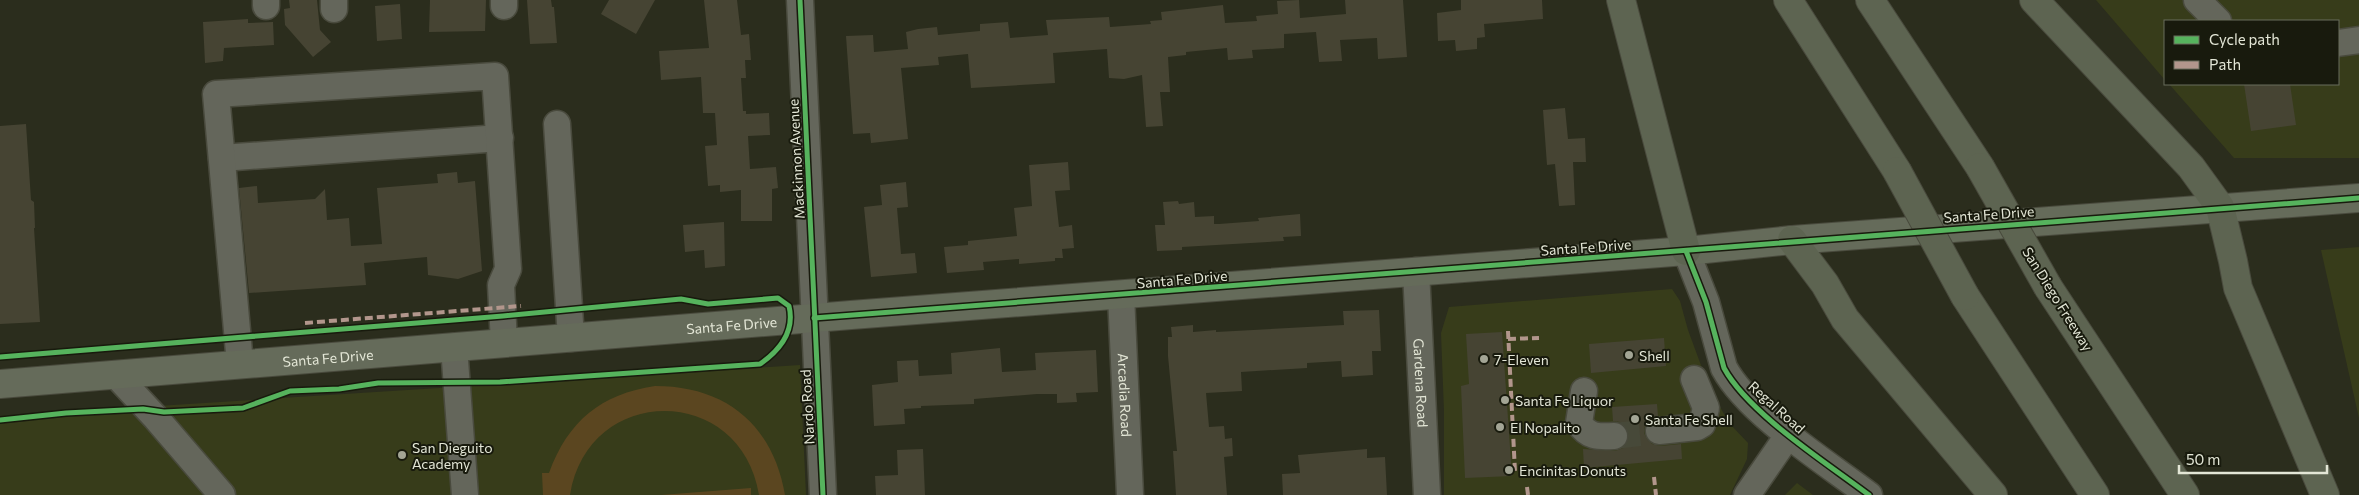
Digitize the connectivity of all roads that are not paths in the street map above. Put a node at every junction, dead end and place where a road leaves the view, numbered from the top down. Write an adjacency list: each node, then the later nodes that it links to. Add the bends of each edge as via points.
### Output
1 (800, 0): 19 (street, Mackinnon Avenue)
2 (1621, 0): 16 (highway)
3 (1788, 0): 39 (highway, bridge, via 1897,171 1965,296)
4 (1870, 0): 40 (highway, San Diego Freeway, bridge, via 1980,167 2048,287)
5 (2034, 0): 14 (highway, via 2191,167)
6 (2197, 0): 7 (street)
7 (2217, 20)
8 (2359, 40): 9 (street)
9 (2339, 43)
10 (557, 124): 20 (street)
11 (500, 138): 12 (street); 12 (street, via 495,76 216,94); 21 (street, via 508,269 501,285)
12 (222, 158): 23 (street)
13 (2359, 198): 14 (main road, Santa Fe Drive)
14 (2220, 207): 15 (main road, Santa Fe Drive); 41 (highway, via 2238,288)
15 (1792, 240): 16 (main road, Santa Fe Drive); 38 (highway, via 1825,284 1845,320)
16 (1686, 251): 17 (main road, Santa Fe Drive); 29 (street, Regal Road, via 1729,378 1757,409)
17 (1416, 271): 18 (main road, Santa Fe Drive); 35 (street, Gardena Road)
18 (1121, 295): 19 (main road, Santa Fe Drive); 34 (street, Arcadia Road)
19 (814, 318): 20 (main road, Santa Fe Drive); 33 (street, Nardo Road)
20 (571, 338): 21 (main road, Santa Fe Drive)
21 (504, 343): 22 (main road, Santa Fe Drive)
22 (454, 347): 23 (main road, Santa Fe Drive); 32 (street)
23 (240, 364): 24 (main road, Santa Fe Drive)
24 (116, 375): 26 (main road, Santa Fe Drive); 31 (street)
25 (1694, 379): 28 (street, via 1706,408 1702,424)
26 (0, 384)
27 (1584, 391): 30 (street, via 1579,423 1584,431 1596,437)
28 (1659, 431)
29 (1789, 434): 36 (street); 37 (street, Regal Road)
30 (1614, 436)
31 (222, 495)
32 (465, 495)
33 (823, 495)
34 (1130, 495)
35 (1426, 495)
36 (1747, 495)
37 (1869, 495)
38 (1993, 495)
39 (2095, 495)
40 (2186, 495)
41 (2326, 495)

